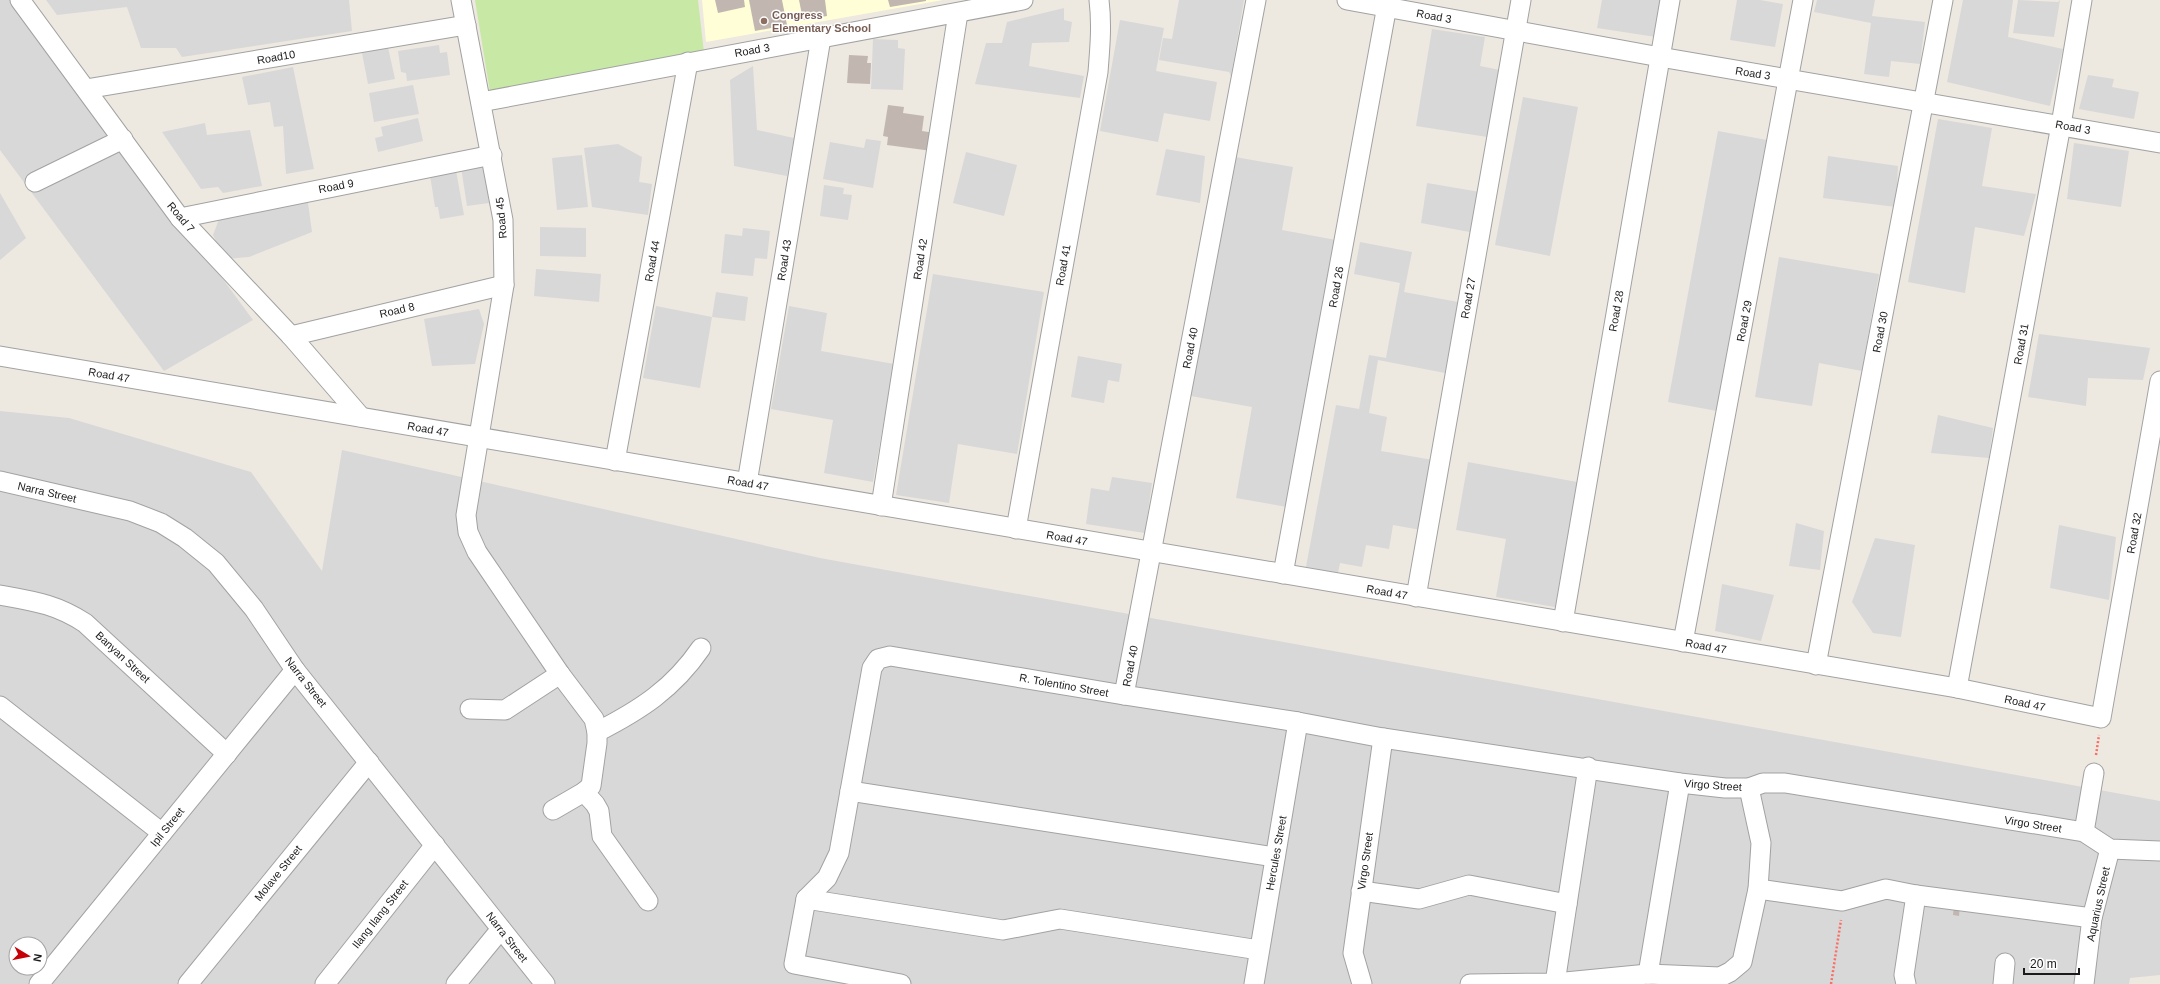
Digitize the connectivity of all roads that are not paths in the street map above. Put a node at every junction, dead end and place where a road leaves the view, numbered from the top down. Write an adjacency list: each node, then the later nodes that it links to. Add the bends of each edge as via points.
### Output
1 (20, 0): 20 (street, Road 7)
2 (461, 0): 14 (street, Road 45)
3 (1023, 0): 13 (street, Road 3)
4 (1099, 0): 39 (street, Road 41, via 1101,35 1098,72)
5 (1256, 0): 40 (street, Road 40)
6 (1347, 0): 12 (street, Road 3)
7 (1521, 0): 15 (street, Road 27)
8 (1670, 0): 17 (street, Road 28)
9 (1803, 0): 19 (street, Road 29)
10 (1943, 0): 22 (street, Road 30)
11 (2082, 0): 23 (street, Road 31)
12 (1388, 4): 15 (street, Road 3); 41 (street, Road 26)
13 (958, 13): 16 (street, Road 3); 38 (street, Road 42)
14 (466, 25): 20 (street, Road10); 21 (street, Road 45)
15 (1516, 30): 17 (street, Road 3); 43 (street, Road 27)
16 (821, 38): 18 (street, Road 3); 37 (street, Road 43)
17 (1660, 57): 19 (street, Road 3); 44 (street, Road 28)
18 (688, 62): 21 (street, Road 3); 35 (street, Road 44)
19 (1790, 79): 22 (street, Road 3); 45 (street, Road 29)
20 (86, 89): 24 (street, Road 7)
21 (481, 102): 26 (street, Road 45)
22 (1924, 102): 23 (street, Road 3); 47 (street, Road 30)
23 (2061, 125): 25 (street, Road 3); 50 (street, Road 31)
24 (123, 139): 27 (street); 28 (street, Road 7)
25 (2160, 143)
26 (492, 155): 28 (street, Road 9); 29 (street, Road 45, via 503,220)
27 (35, 182)
28 (180, 218): 30 (street, Road 7)
29 (504, 285): 30 (street, Road 8); 34 (street, Road 45)
30 (290, 336): 33 (street, Road 7)
31 (0, 356): 33 (street, Road 47)
32 (2160, 381): 54 (street, Road 32)
33 (361, 417): 34 (street, Road 47)
34 (478, 438): 35 (street, Road 47); 49 (street, Road 45, via 466,515 468,532 477,552)
35 (615, 461): 37 (street, Road 47)
36 (0, 481): 48 (street, Narra Street, via 130,511 161,523 185,538 216,563 254,609)
37 (747, 483): 38 (street, Road 47)
38 (881, 506): 39 (street, Road 47)
39 (1016, 529): 40 (street, Road 47)
40 (1152, 552): 41 (street, Road 47); 51 (street, Road 40)
41 (1283, 574): 43 (street, Road 47)
42 (0, 595): 58 (street, Banyan Street, via 48,604 67,611 85,623)
43 (1416, 597): 44 (street, Road 47)
44 (1562, 622): 45 (street, Road 47)
45 (1683, 642): 47 (street, Road 47)
46 (701, 648): 56 (street, via 686,670 668,688 635,712)
47 (1816, 665): 50 (street, Road 47)
48 (295, 670): 58 (street, Ipil Street); 59 (street, Narra Street)
49 (560, 674): 53 (street, via 505,710); 56 (street, Road 45, via 594,719)
50 (1957, 688): 54 (street, Road 47)
51 (1124, 696): 55 (street, R. Tolentino Street); 64 (street, R. Tolentino Street, via 890,656 878,659 872,668)
52 (0, 706): 68 (street)
53 (470, 709)
54 (2101, 718)
55 (1298, 722): 57 (street, Virgo Street); 72 (street, Hercules Street)
56 (598, 732): 65 (street, via 591,786)
57 (1383, 738): 60 (street, Virgo Street); 74 (street, Virgo Street)
58 (227, 754): 68 (street, Ipil Street)
59 (369, 762): 69 (street, Narra Street); 86 (street, Molave Street)
60 (1588, 767): 62 (street, Virgo Street); 78 (street)
61 (2094, 773): 67 (street)
62 (1680, 783): 63 (street, Virgo Street); 83 (street)
63 (1749, 788): 67 (street, Virgo Street, via 1763,783 1785,783); 73 (street, via 1761,843)
64 (850, 791): 72 (street); 76 (street, via 839,853 827,878)
65 (584, 792): 66 (street); 77 (street, via 599,811 602,836)
66 (553, 810)
67 (2084, 832): 70 (street, Virgo Street)
68 (162, 833): 85 (street, Ipil Street)
69 (435, 845): 80 (street, Narra Street); 87 (street, Ilang Ilang Street)
70 (2110, 849): 71 (street); 79 (street, Aquarius Street)
71 (2160, 852)
72 (1275, 857): 81 (street, Hercules Street)
73 (1758, 889): 75 (street, via 1842,901 1886,889); 83 (street, via 1742,962 1730,972 1720,977)
74 (1361, 891): 78 (street, via 1419,899 1469,885); 92 (street, Virgo Street, via 1353,953)
75 (1916, 895): 79 (street); 94 (street, via 1904,974)
76 (806, 898): 81 (street, via 1003,930 1060,919); 90 (street, via 794,964)
77 (648, 901)
78 (1567, 904): 84 (street)
79 (2092, 918): 96 (street, Aquarius Street)
80 (501, 929): 88 (street); 89 (street, Narra Street)
81 (1259, 950): 91 (street, Hercules Street)
82 (2005, 964): 95 (street)
83 (1648, 974): 84 (street)
84 (1555, 983): 93 (street)
85 (39, 984)
86 (188, 984)
87 (325, 984)
88 (456, 984)
89 (545, 984)
90 (901, 984)
91 (1254, 984)
92 (1362, 984)
93 (1470, 984)
94 (1906, 984)
95 (2003, 984)
96 (2084, 984)

